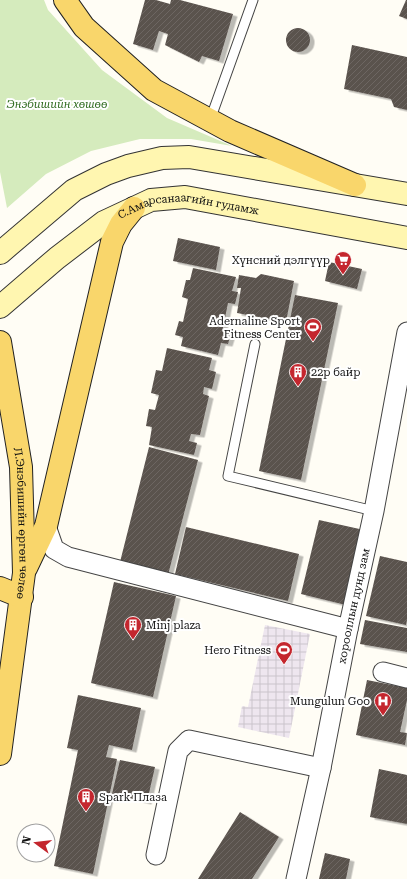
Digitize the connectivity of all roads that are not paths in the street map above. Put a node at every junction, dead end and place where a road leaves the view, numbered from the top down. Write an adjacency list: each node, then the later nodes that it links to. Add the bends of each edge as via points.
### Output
1 (65, 0): 3 (main road, via 84,27 154,90)
2 (253, 0): 3 (lane)
3 (210, 120): 4 (main road)
4 (355, 185): 5 (main road); 8 (main road, via 189,157 162,158 128,166 74,190)
5 (407, 194)
6 (134, 208): 7 (main road, С.Амарсанаагийн гудамж, via 151,200 186,197); 9 (main road, С.Амарсанаагийн гудамж, via 104,222); 14 (main road, via 121,224 112,242)
7 (407, 238)
8 (0, 253)
9 (0, 307)
10 (407, 332): 13 (street, хорооллын дунд зам)
11 (0, 342): 15 (main road, Л.Энэбишийн өргөн чөлөө, via 22,467)
12 (256, 344): 13 (lane, via 228,476)
13 (374, 511): 18 (street, хорооллын дунд зам)
14 (46, 526): 15 (main road); 18 (street, via 54,549 68,557)
15 (24, 573): 17 (main road, Л.Энэбишийн өргөн чөлөө)
16 (0, 588): 17 (main road)
17 (22, 597): 21 (main road, Л.Энэбишийн өргөн чөлөө)
18 (348, 629): 22 (street, хорооллын дунд зам)
19 (384, 672): 20 (street)
20 (407, 678)
21 (0, 754)
22 (321, 768): 23 (street, via 189,740 178,751); 24 (street, хорооллын дунд зам)
23 (156, 855)
24 (296, 879)

